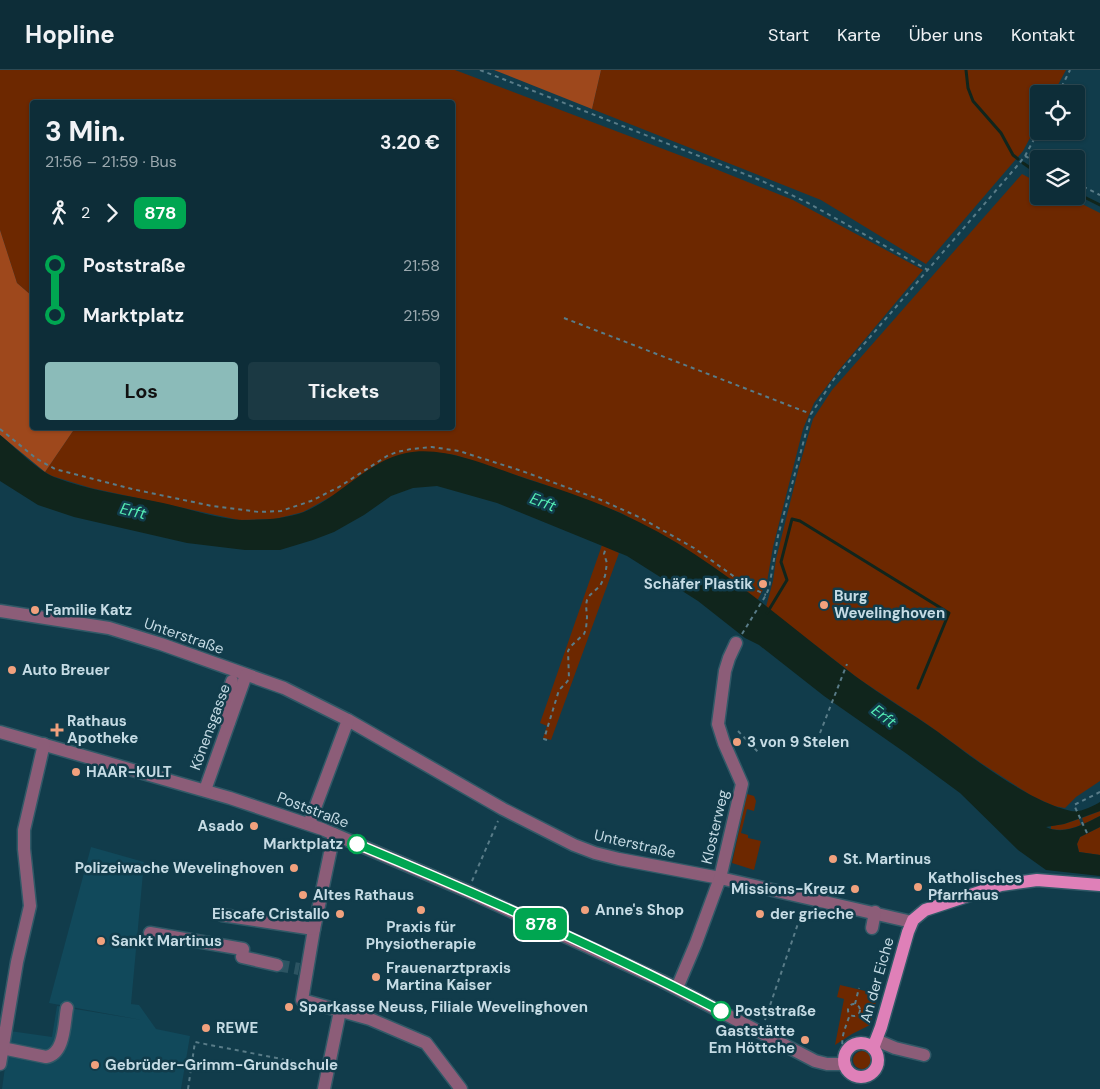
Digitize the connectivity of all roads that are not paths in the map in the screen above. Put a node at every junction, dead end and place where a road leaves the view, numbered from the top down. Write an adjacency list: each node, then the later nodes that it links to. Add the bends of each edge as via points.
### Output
1 (0, 611): 3 (street, Unterstraße, via 109,628)
2 (736, 643): 12 (street, Klosterweg, via 725,671 718,724 742,784)
3 (246, 675): 5 (street, Unterstraße, via 292,692); 6 (street, Könensgasse)
4 (232, 681): 6 (street, via 220,719)
5 (348, 720): 10 (street); 12 (street, Unterstraße, via 503,809 574,845 619,860)
6 (229, 722): 9 (street, Könensgasse)
7 (0, 732): 8 (street, Poststraße)
8 (44, 744): 9 (street, Poststraße); 25 (street, via 24,830 30,906)
9 (205, 790): 10 (street, Poststraße)
10 (309, 824): 11 (street, Poststraße)
11 (334, 834): 18 (street); 21 (street, Poststraße, via 468,891)
12 (720, 878): 14 (street, Unterstraße); 21 (street, Klosterweg)
13 (1100, 886): 16 (main road, via 1037,880 1010,882 931,908)
14 (875, 912): 16 (street, Unterstraße); 17 (street)
15 (222, 914): 18 (street)
16 (912, 922): 24 (main road, An der Eiche)
17 (872, 928)
18 (314, 929): 23 (street, via 303,970 302,1000)
19 (150, 933): 20 (street, via 243,949 242,957)
20 (277, 965)
21 (677, 988): 27 (street, Poststraße, via 815,1061 832,1065)
22 (67, 1008): 25 (street, via 60,1047 53,1055 46,1057)
23 (340, 1011): 30 (street); 31 (street, via 370,1019 426,1043)
24 (874, 1044): 26 (street); 27 (main road, via 857,1044 849,1048); 29 (main road, via 876,1068)
25 (2, 1048): 28 (street)
26 (924, 1055)
27 (845, 1059): 29 (main road, via 850,1073)
28 (0, 1064)
29 (860, 1083)
30 (324, 1089)
31 (461, 1089)

